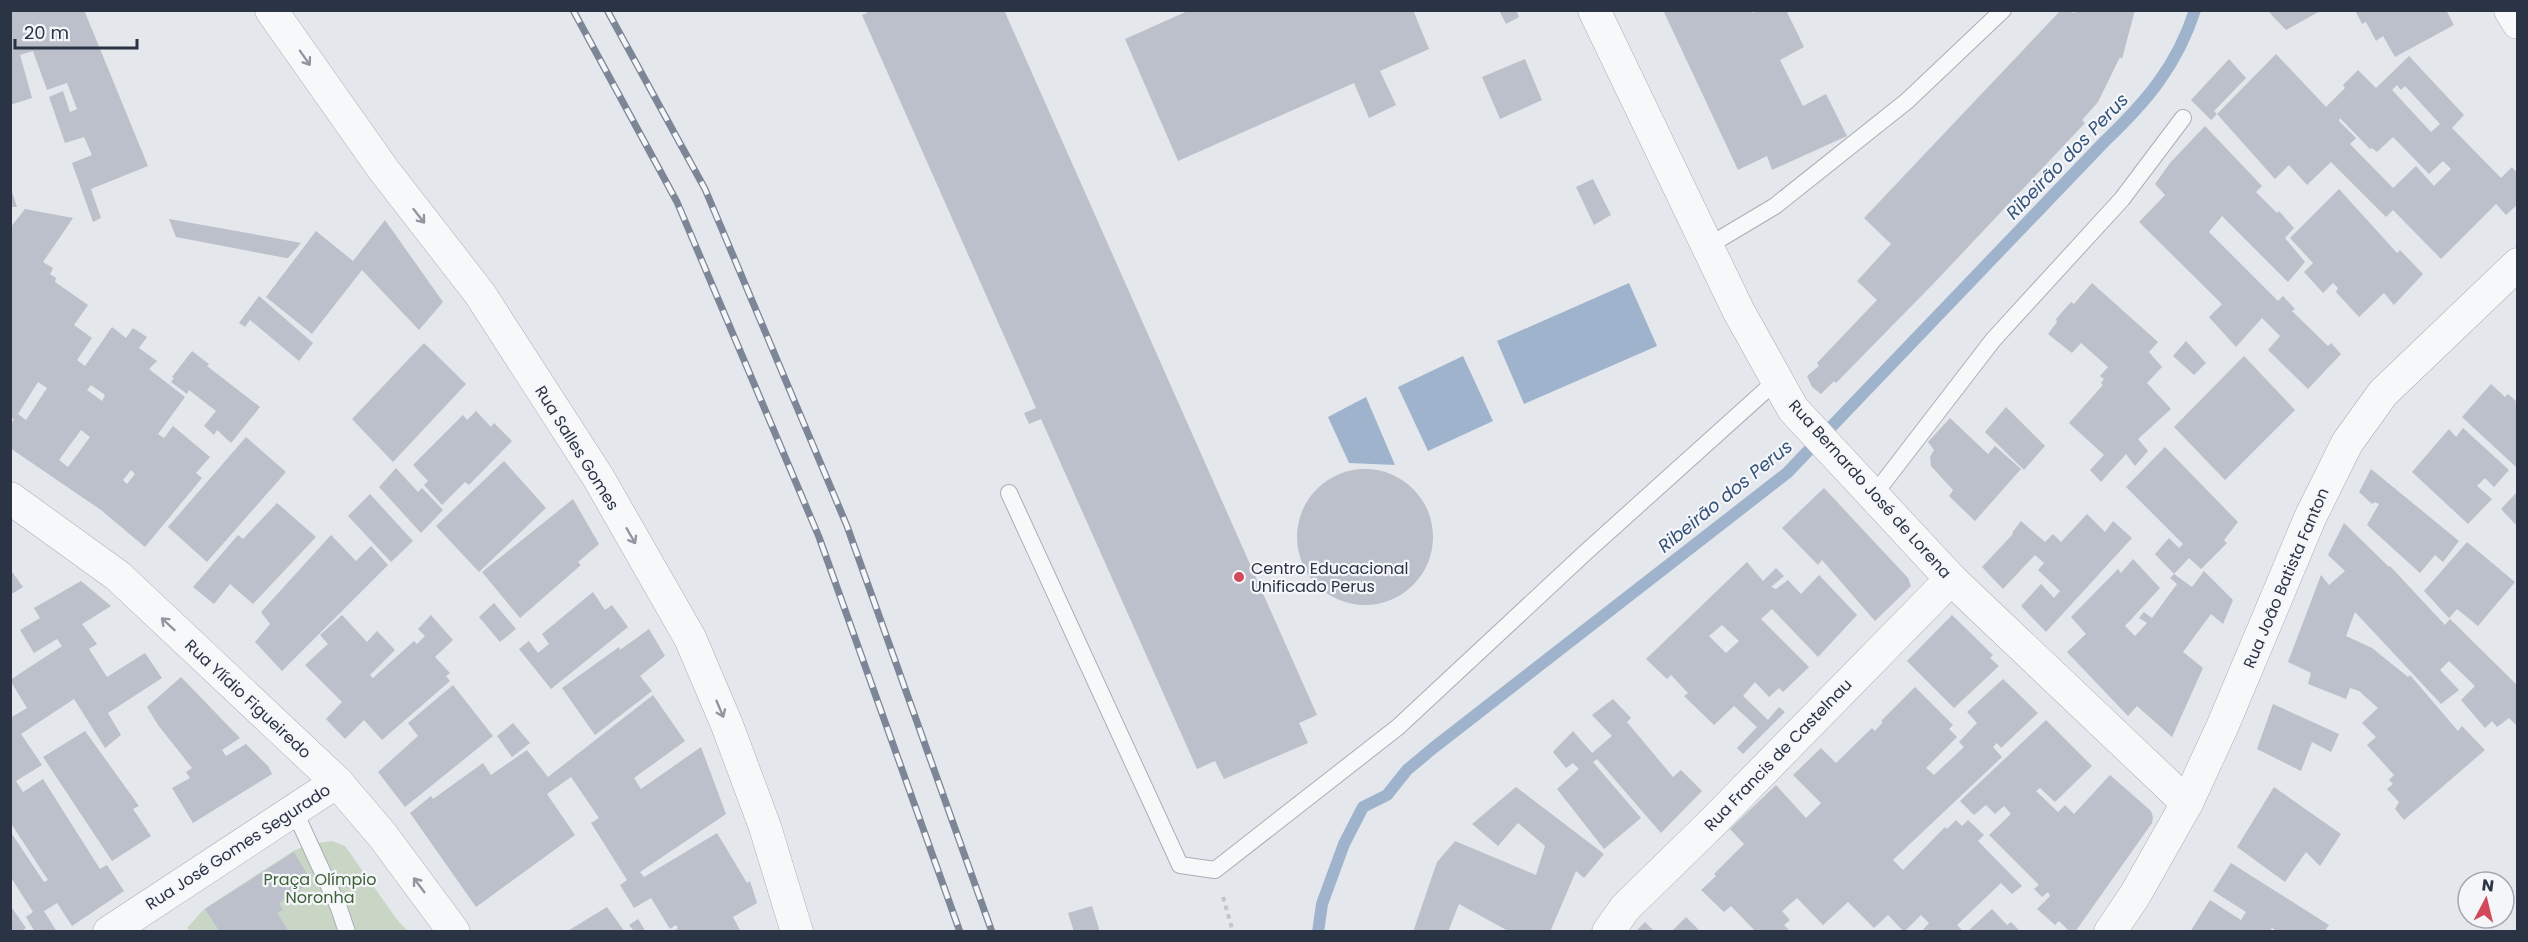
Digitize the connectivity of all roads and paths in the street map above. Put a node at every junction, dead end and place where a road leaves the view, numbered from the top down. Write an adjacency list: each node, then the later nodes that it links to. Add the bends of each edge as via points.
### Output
1 (271, 10): 21 (street, Rua Salles Gomes, one-way to 21, via 382,169 480,294 598,477 684,628 727,725)
2 (1594, 10): 7 (street, Rua Bernardo José de Lorena)
3 (2003, 10): 7 (lane, via 1907,101 1802,185)
4 (2510, 10): 5 (street)
5 (2517, 23)
6 (2183, 118): 11 (lane, via 2121,199 1993,340)
7 (1708, 246): 9 (street, Rua Bernardo José de Lorena)
8 (2517, 264): 15 (street, Rua João Batista Fanton, via 2383,393 2347,442 2310,518)
9 (1777, 380): 11 (street, Rua Bernardo José de Lorena, via 1793,409); 17 (lane, via 1398,727)
10 (1009, 493): 17 (lane, via 1180,864)
11 (1871, 494): 13 (street, Rua Bernardo José de Lorena)
12 (10, 498): 14 (street, Rua Ylídio Figueiredo, one-way to 12, via 118,576)
13 (1948, 576): 15 (street, Rua Bernardo José de Lorena); 23 (street, Rua Francis de Castelnau, via 1714,821 1625,908)
14 (337, 782): 16 (street, Rua José Gomes Segurado); 20 (street, Rua Ylídio Figueiredo, one-way to 14, via 383,836)
15 (2187, 803): 24 (street, Rua João Batista Fanton)
16 (294, 810): 18 (street, Rua José Gomes Segurado); 19 (lane, via 336,899)
17 (1215, 870): 22 (path)
18 (109, 932)
19 (346, 932)
20 (454, 932)
21 (797, 932)
22 (1233, 932)
23 (1608, 932)
24 (2110, 932)

